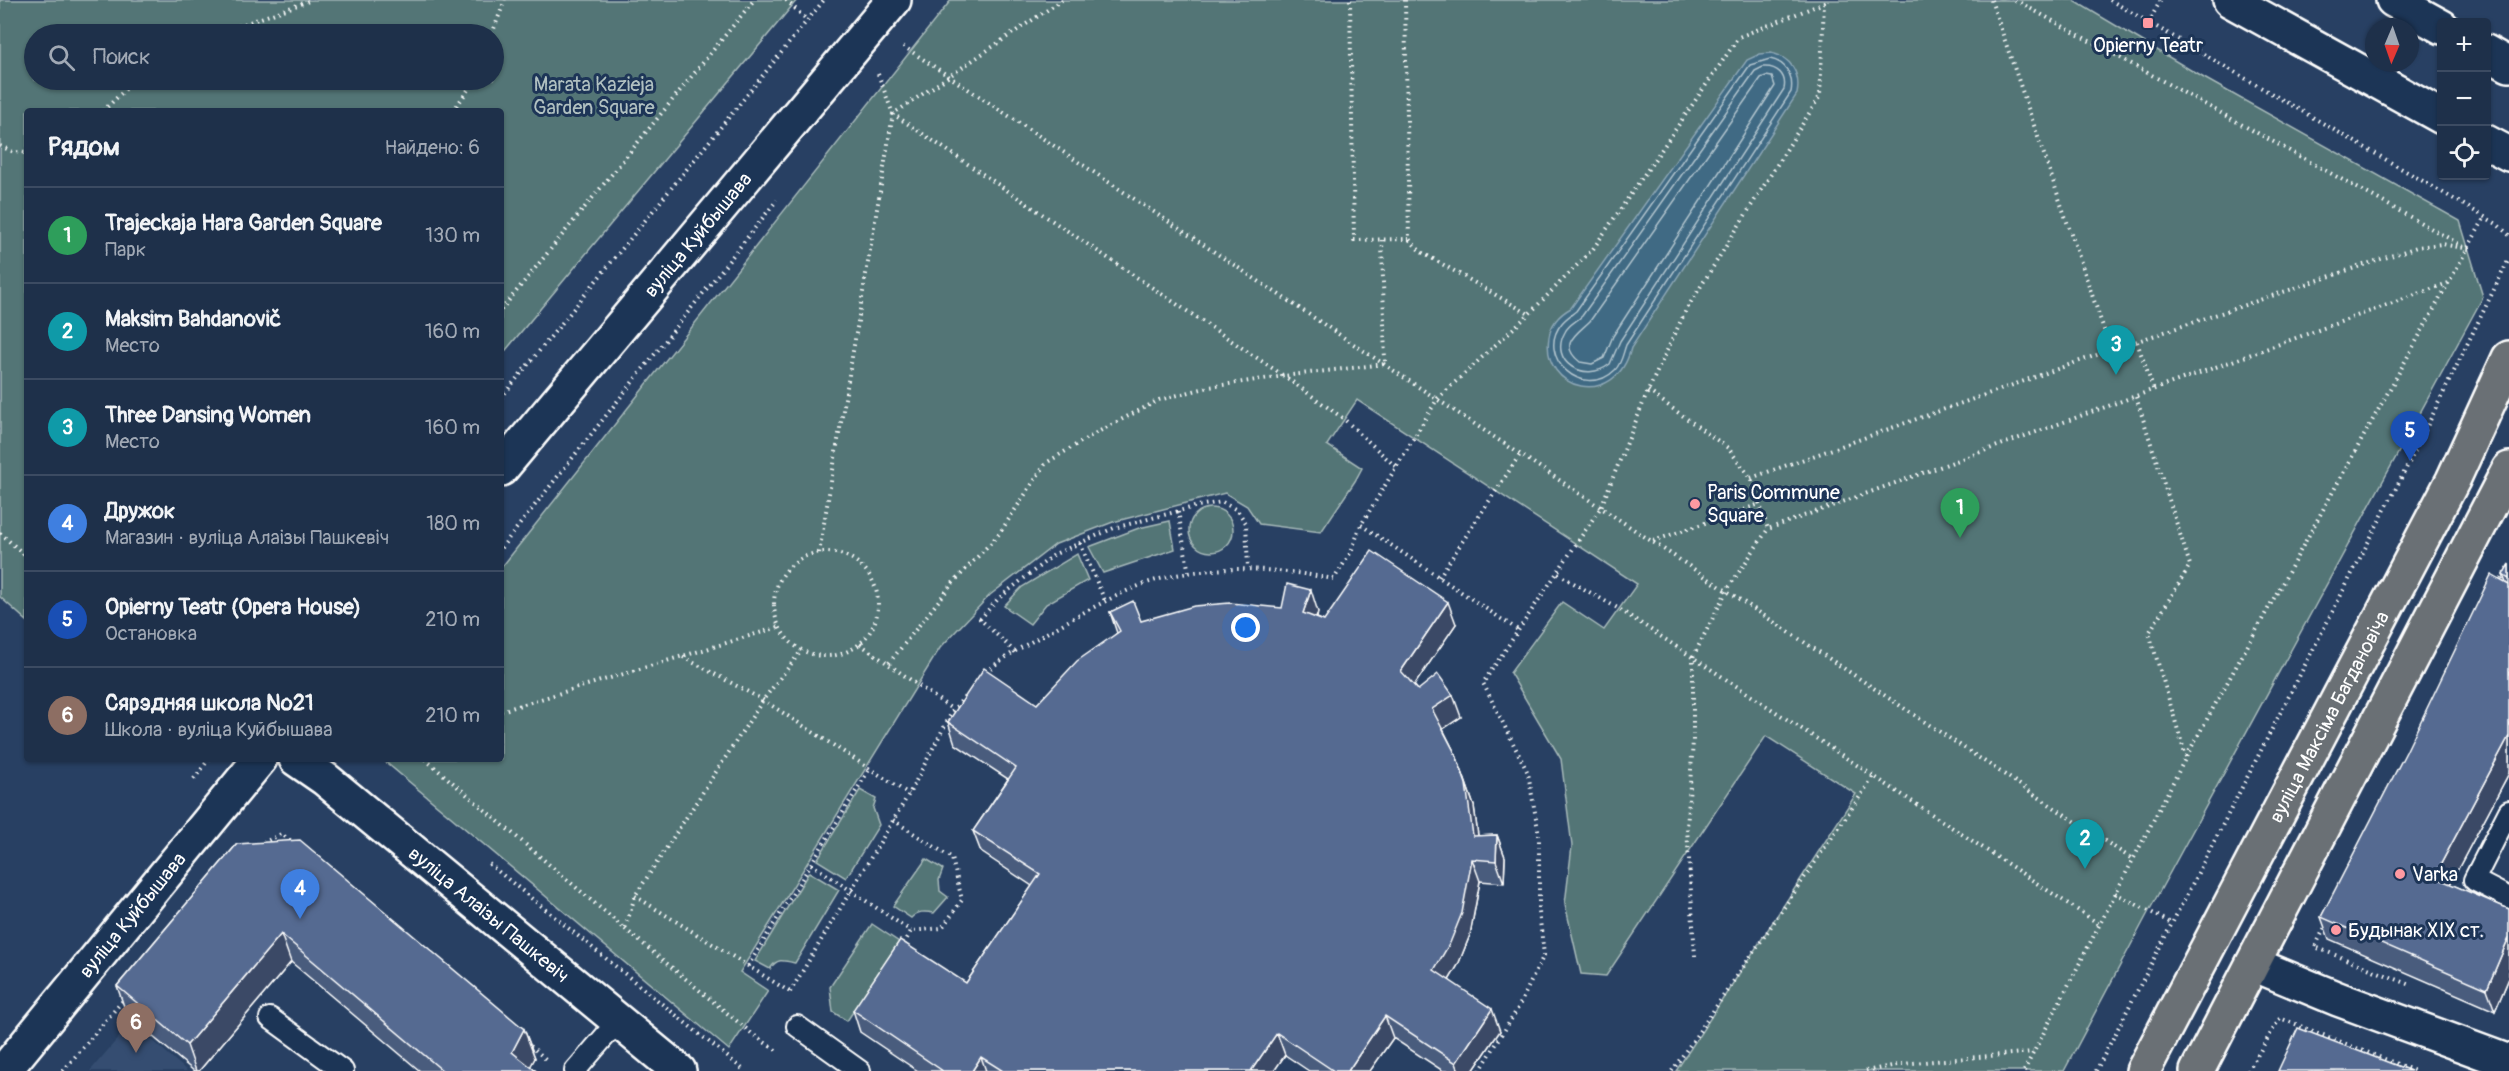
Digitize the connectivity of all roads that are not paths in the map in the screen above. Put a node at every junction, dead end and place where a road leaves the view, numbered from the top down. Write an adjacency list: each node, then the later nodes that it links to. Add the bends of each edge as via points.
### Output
1 (894, 0): 11 (main road, вуліца Куйбышава)
2 (2230, 0): 7 (main road)
3 (2393, 0): 4 (main road)
4 (2437, 24)
5 (2491, 54): 6 (main road)
6 (2509, 65)
7 (2437, 114)
8 (2491, 143): 9 (main road)
9 (2509, 154)
10 (2509, 358): 27 (main road, вуліца Максіма Багдановіча, via 2453,480)
11 (504, 465)
12 (2509, 469): 17 (main road)
13 (258, 762): 22 (main road, вуліца Куйбышава)
14 (300, 762): 19 (main road, вуліца Алаізы Пашкевіч)
15 (2509, 811): 16 (lane, via 2474,880)
16 (2509, 898)
17 (2253, 964): 21 (main road, via 2338,999); 28 (main road)
18 (270, 1018): 23 (lane)
19 (618, 1022): 24 (lane); 25 (main road, вуліца Алаізы Пашкевіч)
20 (797, 1026): 26 (lane)
21 (2506, 1054)
22 (4, 1071)
23 (343, 1071)
24 (575, 1071)
25 (679, 1071)
26 (860, 1071)
27 (2143, 1071)
28 (2197, 1071)

